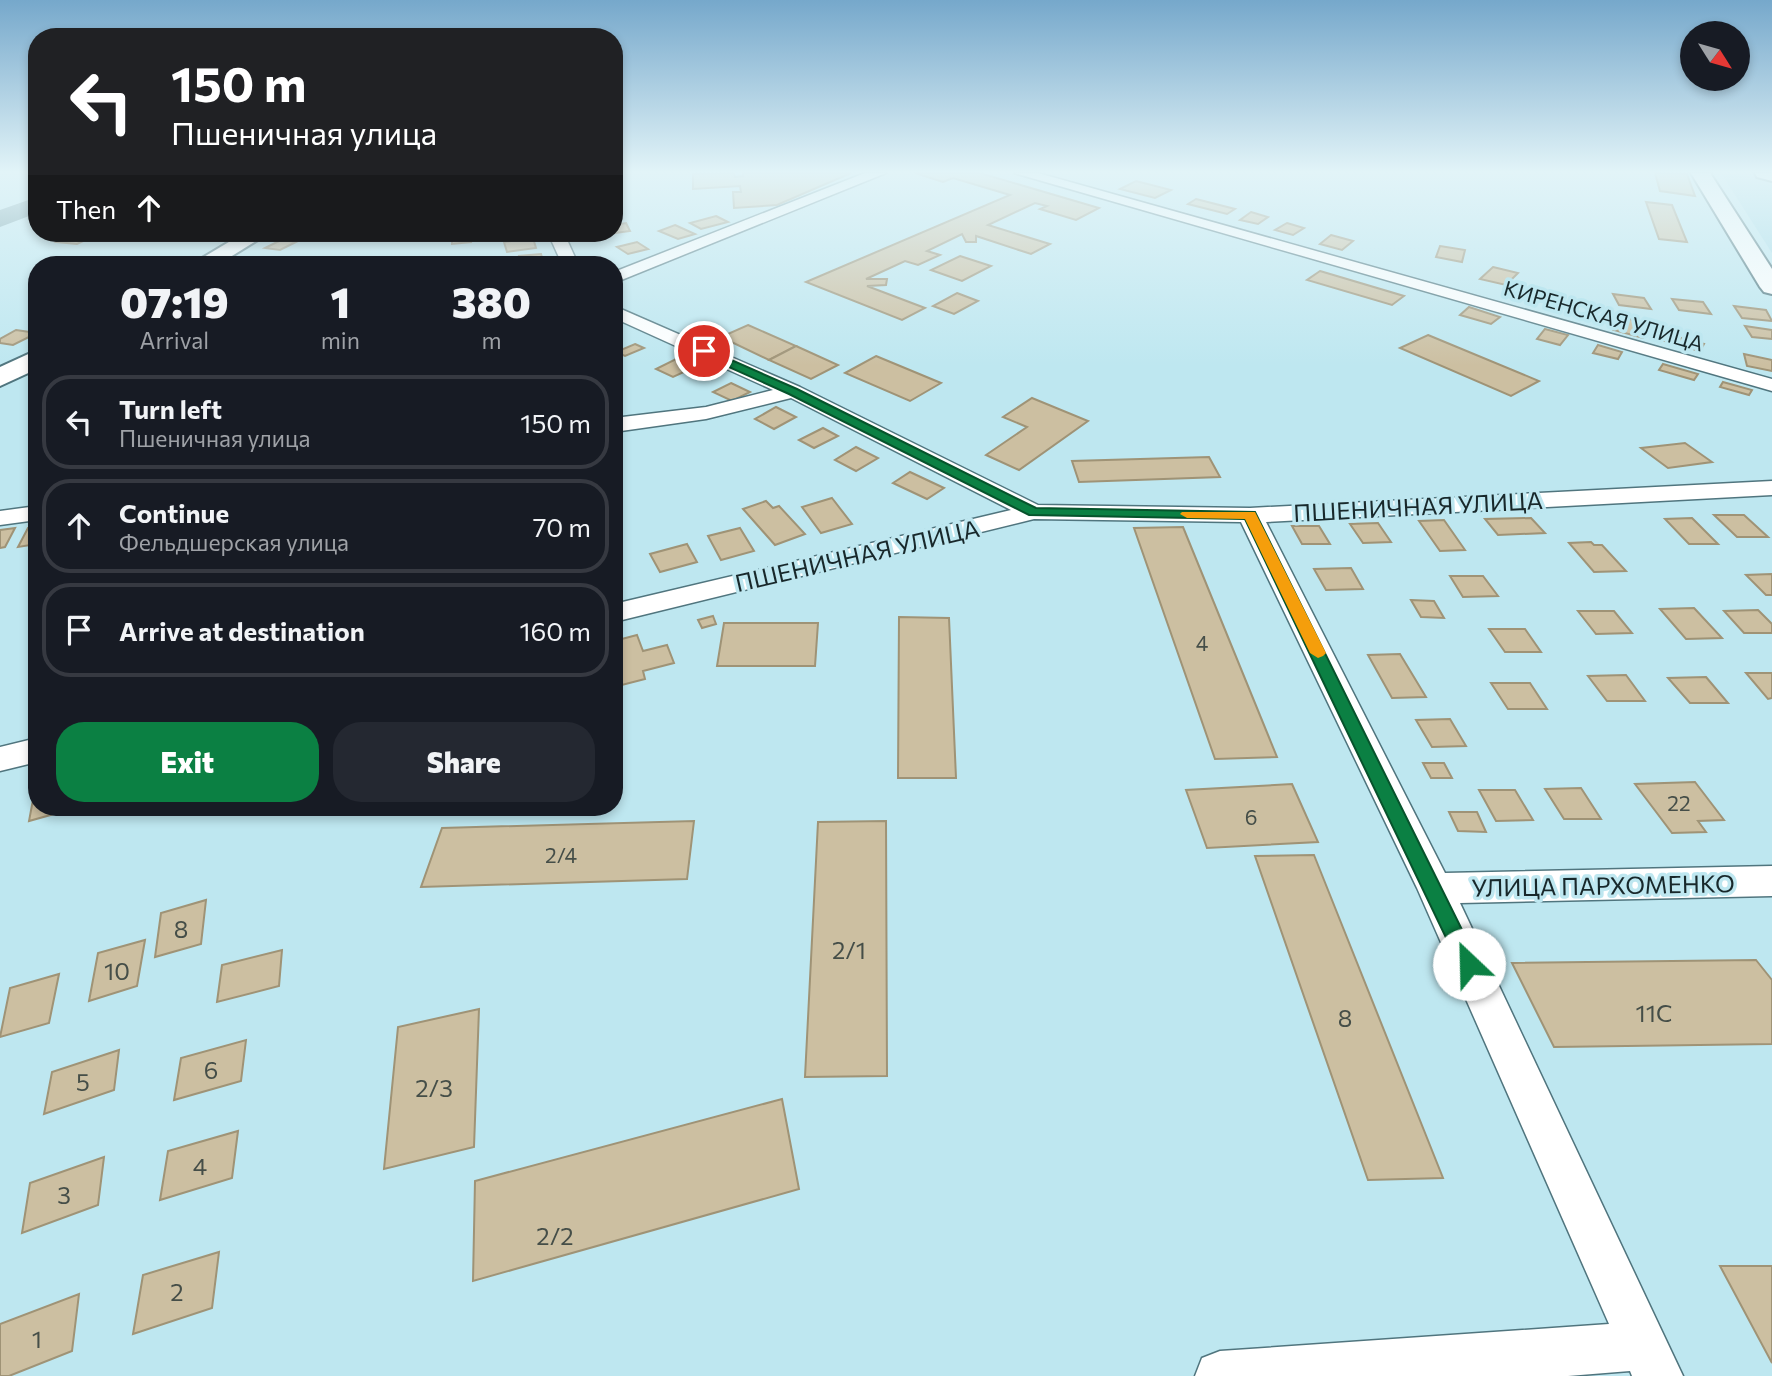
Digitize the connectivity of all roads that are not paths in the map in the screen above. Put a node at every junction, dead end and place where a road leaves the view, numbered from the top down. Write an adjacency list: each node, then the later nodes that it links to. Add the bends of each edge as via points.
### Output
1 (717, 237): 6 (street)
2 (1248, 237): 9 (street, КИРЕНСКАЯ УЛИЦА)
3 (1741, 237): 7 (main road)
4 (243, 242): 5 (main road)
5 (217, 256)
6 (623, 274)
7 (1772, 287)
8 (623, 315): 10 (street)
9 (1772, 385)
10 (793, 391): 11 (street, via 706,413); 13 (street)
11 (623, 424)
12 (1772, 488): 15 (street, ПШЕНИЧНАЯ УЛИЦА)
13 (1034, 512): 15 (street, ПШЕНИЧНАЯ УЛИЦА); 17 (street, ПШЕНИЧНАЯ УЛИЦА)
14 (28, 514): 16 (street)
15 (1250, 515): 21 (street)
16 (0, 518)
17 (623, 611)
18 (28, 752): 19 (street)
19 (0, 759)
20 (1772, 881): 21 (street, УЛИЦА ПАРХОМЕНКО)
21 (1435, 888): 22 (street)
22 (1650, 1361): 23 (street)
23 (1220, 1376)

